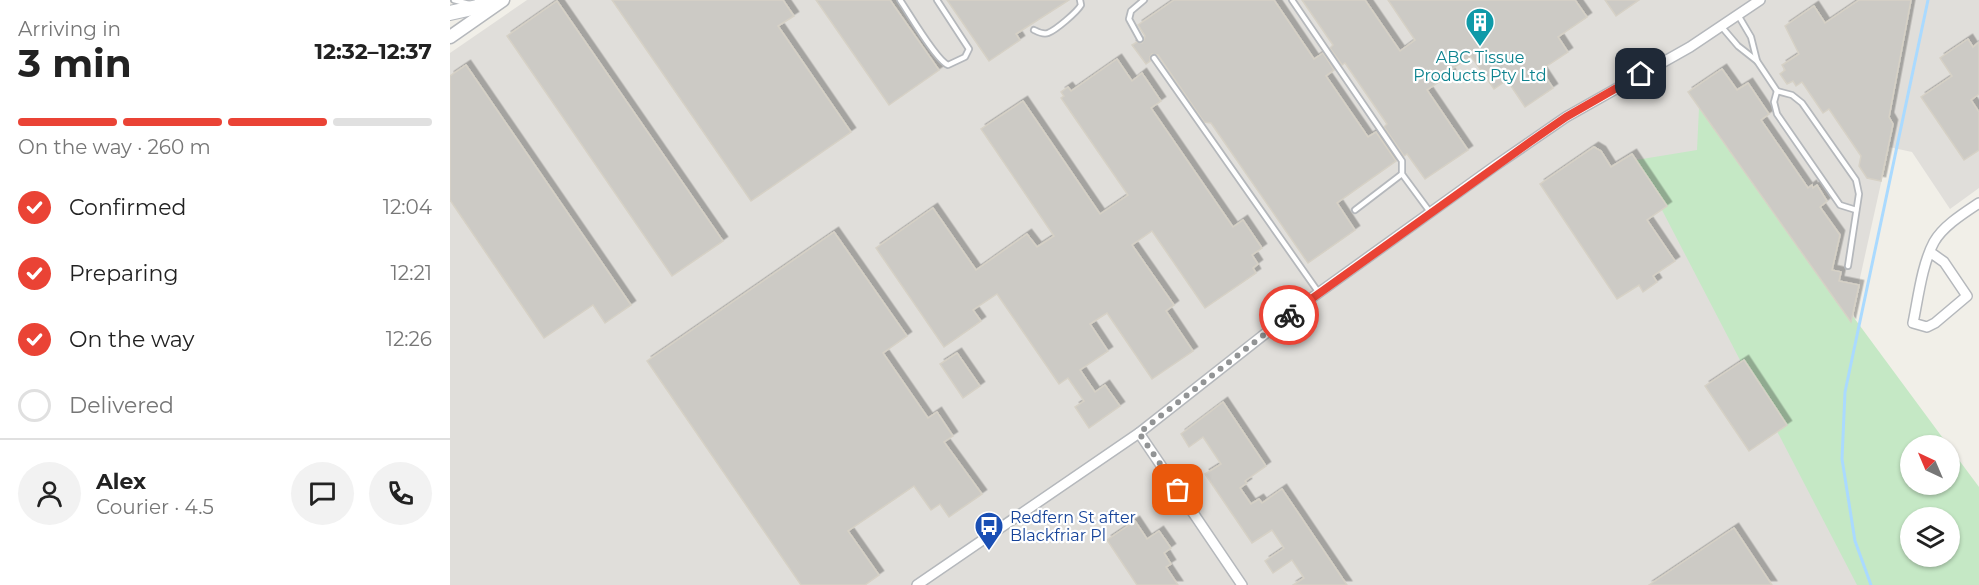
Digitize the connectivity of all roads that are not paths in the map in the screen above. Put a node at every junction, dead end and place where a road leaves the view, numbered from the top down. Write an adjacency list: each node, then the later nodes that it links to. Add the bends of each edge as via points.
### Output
1 (454, 0): 10 (lane)
2 (491, 0): 10 (main road)
3 (502, 0): 15 (street)
4 (900, 0): 5 (lane, via 948,65 965,57 969,49)
5 (937, 0)
6 (1080, 0): 14 (lane, via 1078,11 1047,34)
7 (1144, 0): 16 (lane, via 1131,11 1129,19)
8 (1292, 0): 20 (lane, via 1402,160)
9 (1760, 0): 12 (street)
10 (477, 7): 11 (main road)
11 (450, 13)
12 (1738, 15): 13 (street); 18 (lane, via 1751,37)
13 (1721, 26): 18 (lane); 24 (street, via 1566,117)
14 (1034, 30)
15 (450, 37)
16 (1140, 39)
17 (1154, 58): 27 (lane)
18 (1757, 61): 19 (lane)
19 (1777, 91): 23 (lane, via 1777,114 1840,205); 23 (lane, via 1802,103 1856,180)
20 (1402, 174): 22 (lane); 24 (lane)
21 (1979, 203): 25 (street, via 1938,236)
22 (1355, 210)
23 (1856, 210): 26 (lane)
24 (1430, 213): 27 (street)
25 (1930, 252): 25 (street, via 1913,323 1927,327 1967,296 1944,262)
26 (1848, 266)
27 (1318, 293): 28 (street)
28 (1139, 433): 29 (street); 30 (street)
29 (917, 585)
30 (1242, 585)

